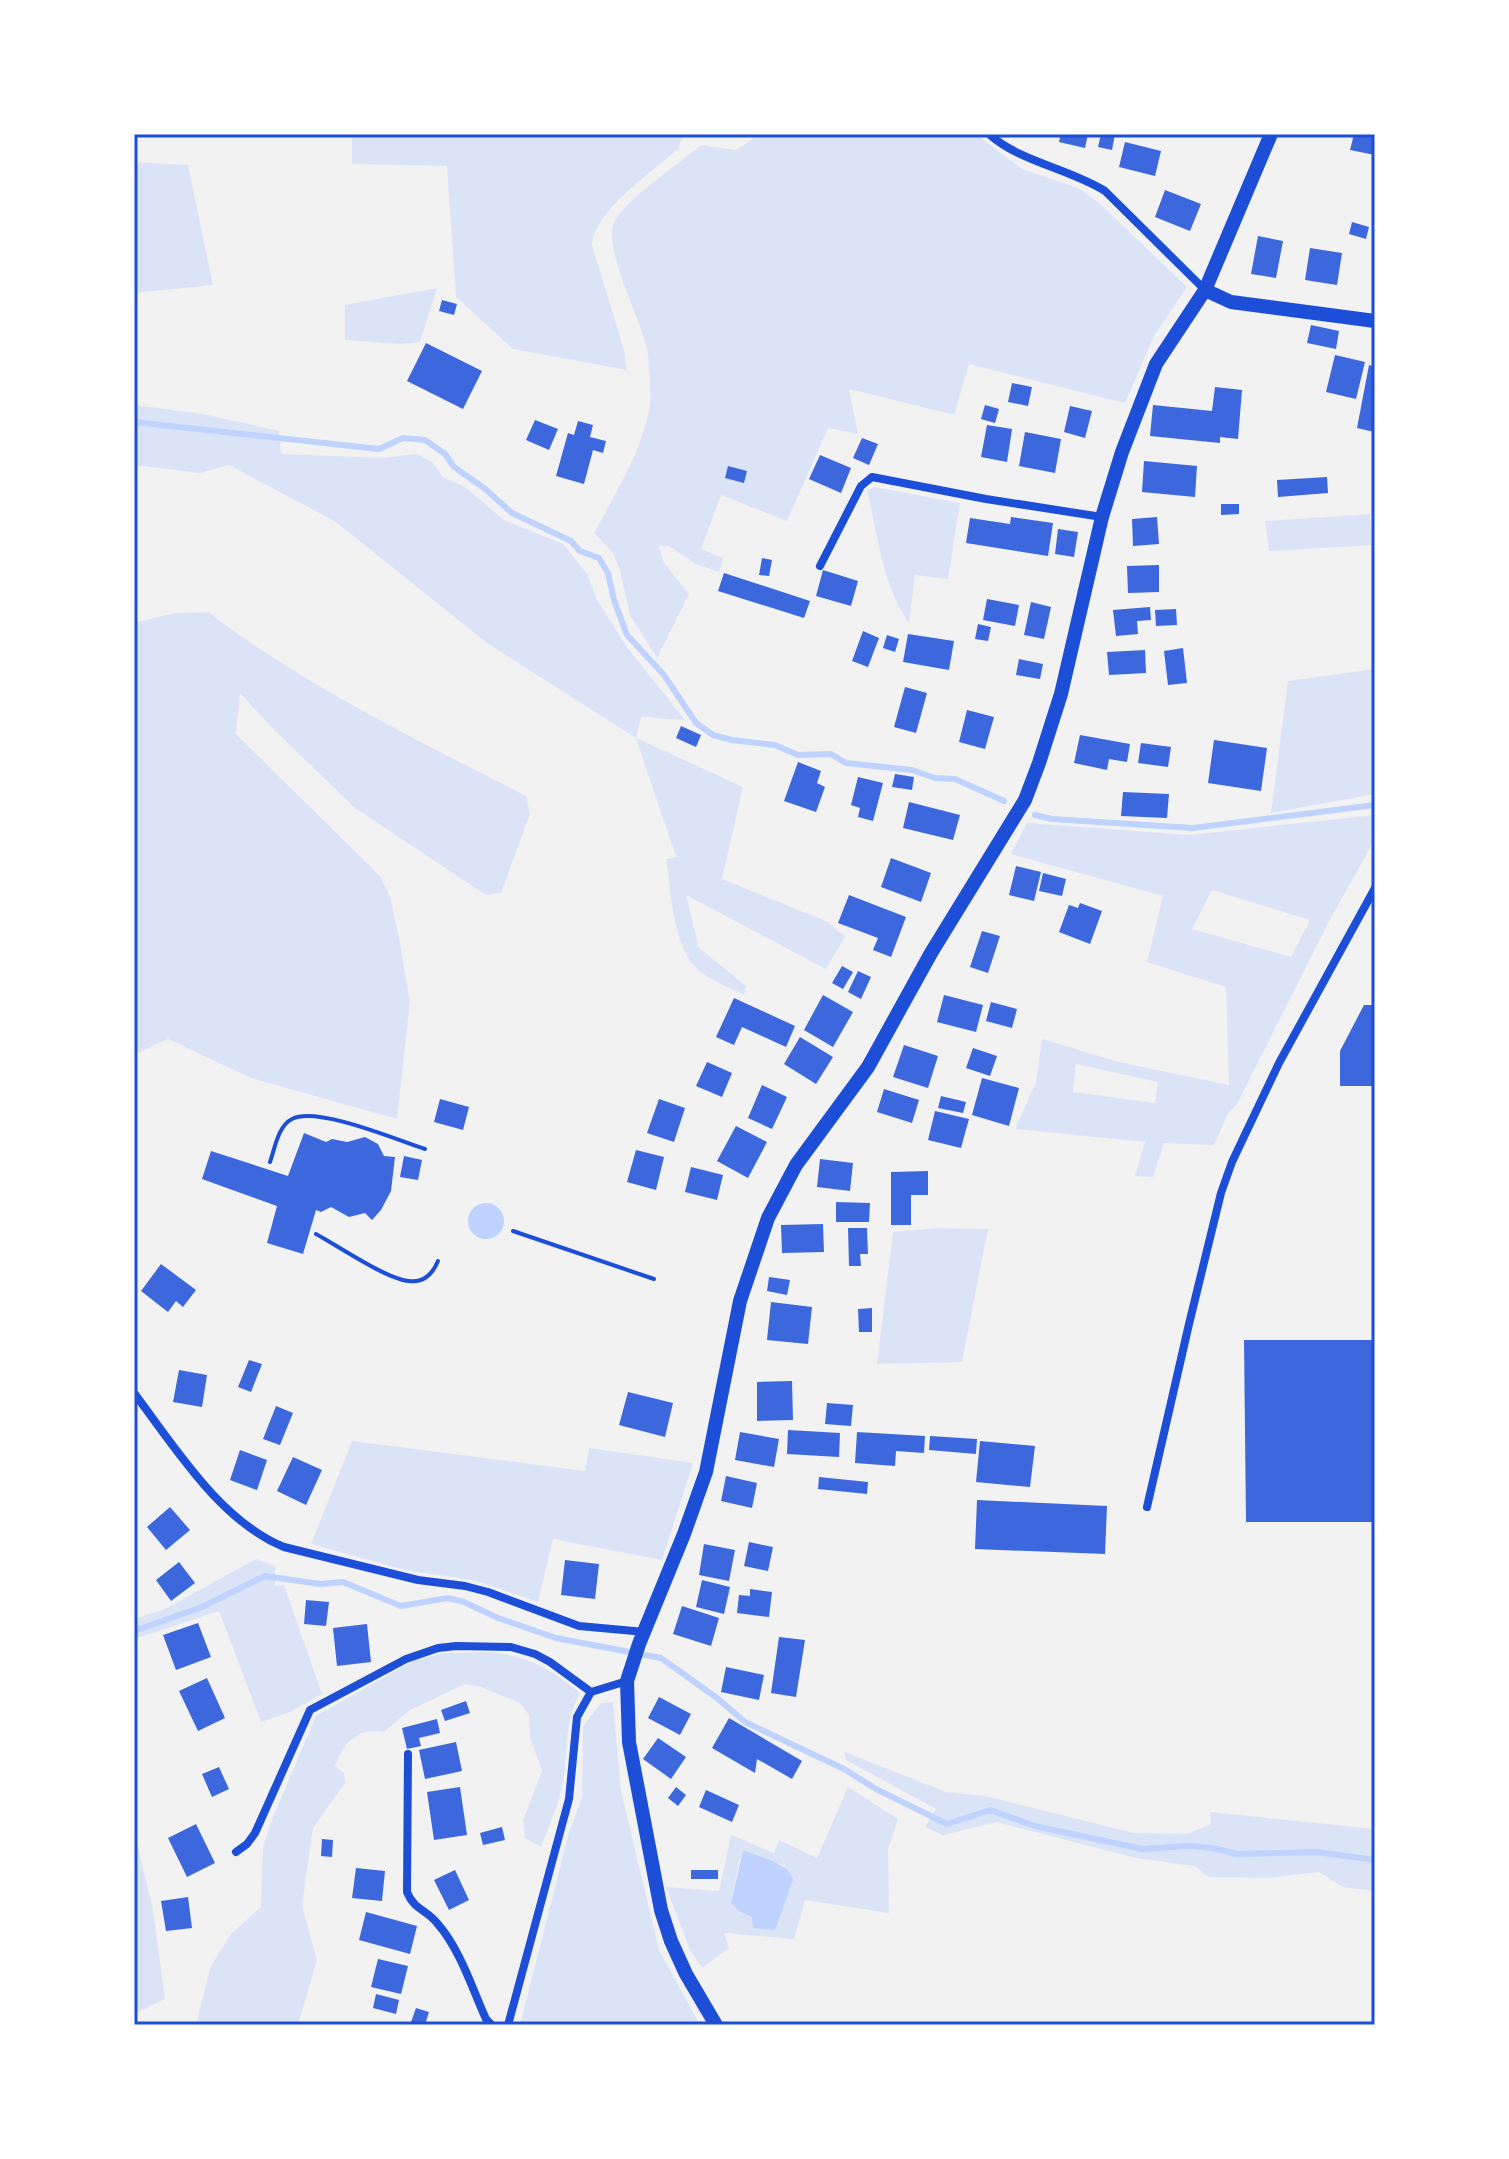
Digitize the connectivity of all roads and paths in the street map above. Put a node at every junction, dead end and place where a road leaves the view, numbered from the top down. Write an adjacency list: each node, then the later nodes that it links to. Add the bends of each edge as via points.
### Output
1 (989, 134): 3 (street, via 1105,191)
2 (1271, 134): 3 (street)
3 (1205, 290): 4 (street, via 1231,302); 5 (street, via 1170,340 1143,394)
4 (1375, 321)
5 (1102, 517): 6 (street, via 872,477 861,486); 16 (street, via 1061,694 1025,800 863,1075 796,1165 768,1218 740,1301 706,1472)
6 (820, 566)
7 (1375, 888): 15 (street, via 1279,1063 1232,1162)
8 (425, 1149): 9 (path, via 325,1116 302,1116 281,1129)
9 (270, 1162)
10 (513, 1231): 13 (path)
11 (316, 1234): 12 (path, via 407,1281 425,1278)
12 (438, 1261)
13 (654, 1279)
14 (134, 1393): 16 (street, via 228,1511 266,1539 418,1580 488,1592 579,1626)
15 (1147, 1507)
16 (642, 1638): 17 (street)
17 (627, 1681): 18 (street); 23 (street, via 629,1742 661,1910 686,1974)
18 (591, 1692): 20 (street, via 550,1662 511,1647 438,1648 406,1659 310,1710 255,1833); 22 (street, via 577,1717 569,1799)
19 (408, 1754): 21 (street, via 407,1892 412,1904 437,1922 451,1943)
20 (236, 1852)
21 (492, 2025)
22 (508, 2025)
23 (716, 2025)

